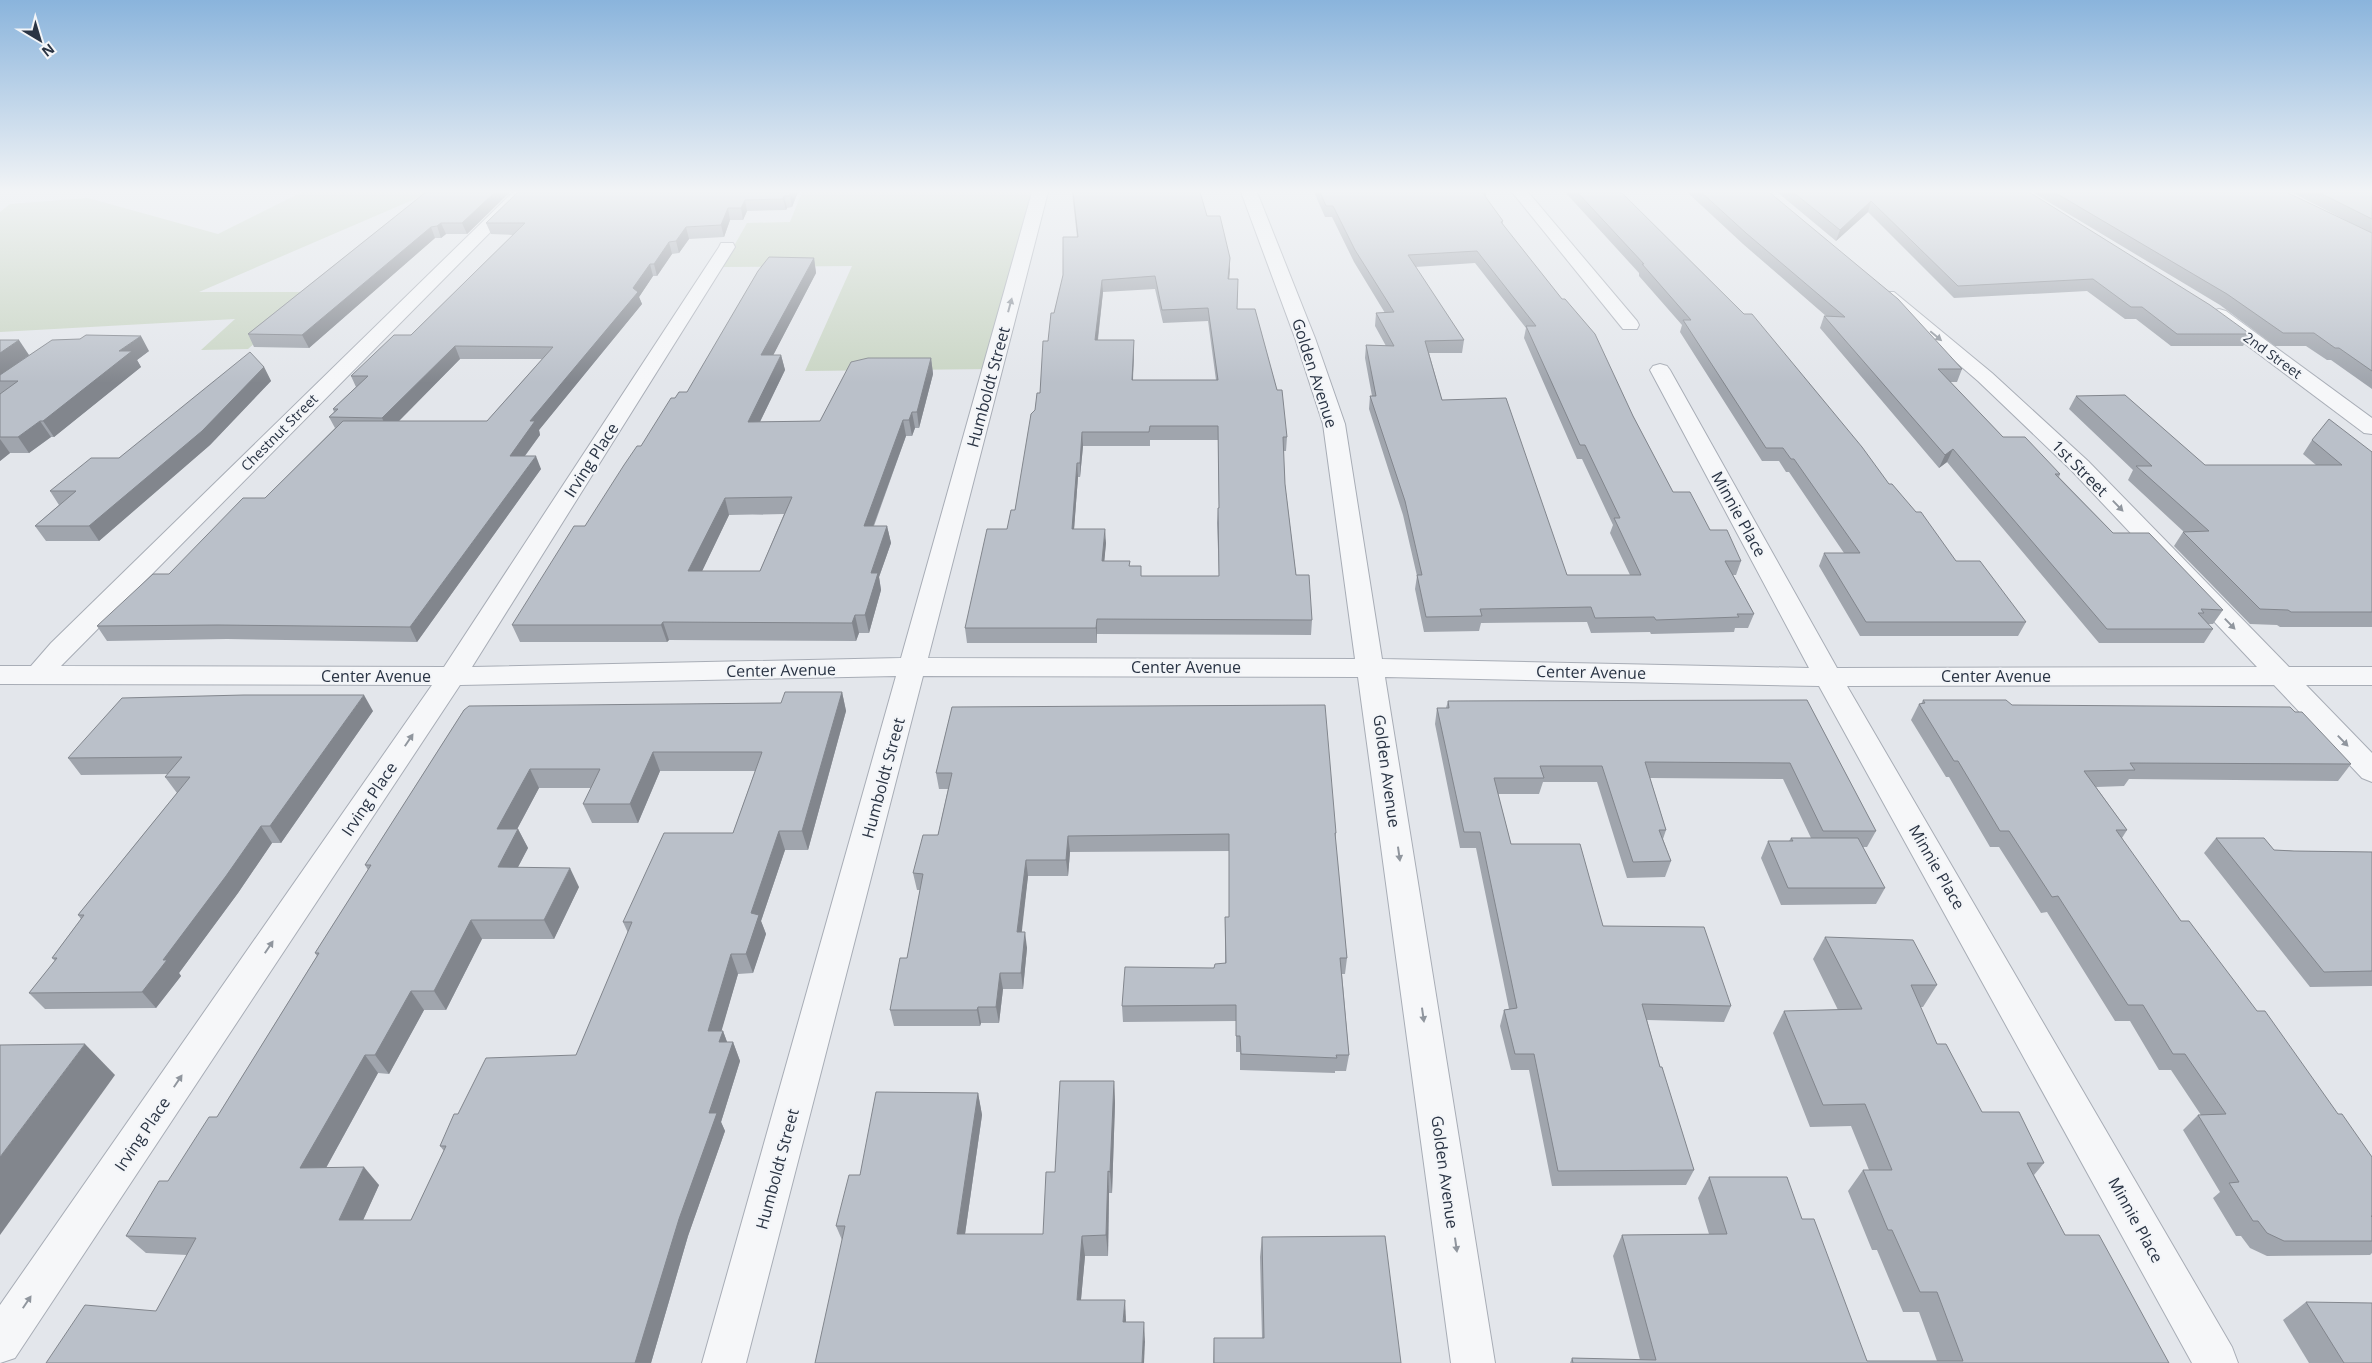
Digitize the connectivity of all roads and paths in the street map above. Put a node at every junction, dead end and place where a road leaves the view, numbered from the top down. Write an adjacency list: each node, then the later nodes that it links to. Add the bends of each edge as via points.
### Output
1 (458, 256): 14 (street, Chestnut Street, via 67,642)
2 (721, 256): 15 (street, Irving Place)
3 (1023, 256): 11 (street, Humboldt Street, one-way to 3)
4 (1273, 256): 12 (street, Golden Avenue, via 1334,424)
5 (1573, 256): 8 (street)
6 (1871, 282): 16 (street, 1st Street, one-way to 16, via 1985,377 2080,466)
7 (2204, 305): 10 (street, 2nd Street)
8 (1630, 324)
9 (1660, 370): 18 (street, Minnie Place)
10 (2372, 428)
11 (913, 667): 12 (street, Center Avenue); 15 (street, Center Avenue); 21 (street, Humboldt Street)
12 (1372, 668): 18 (street, Center Avenue); 22 (street, Golden Avenue, one-way to 22)
13 (0, 675): 14 (street, Center Avenue)
14 (39, 675): 15 (street, Center Avenue)
15 (452, 676): 20 (street, Irving Place, one-way to 15)
16 (2280, 676): 17 (street, Center Avenue); 18 (street, Center Avenue); 19 (street, 1st Street, one-way to 19)
17 (2372, 676)
18 (1828, 677): 23 (street, Minnie Place)
19 (2372, 771)
20 (0, 1343)
21 (724, 1363)
22 (1473, 1363)
23 (2216, 1363)

